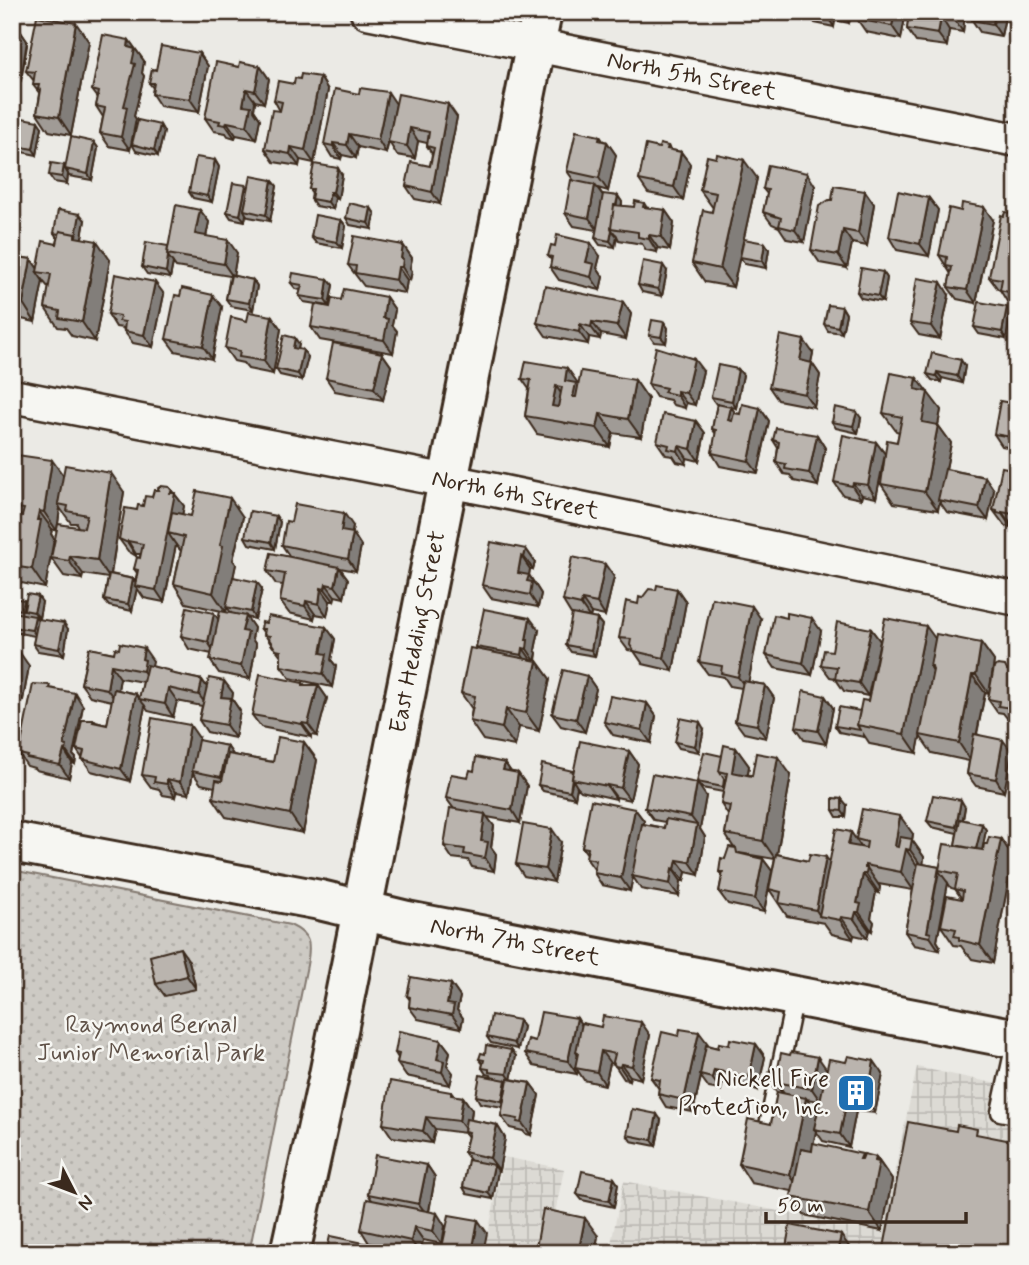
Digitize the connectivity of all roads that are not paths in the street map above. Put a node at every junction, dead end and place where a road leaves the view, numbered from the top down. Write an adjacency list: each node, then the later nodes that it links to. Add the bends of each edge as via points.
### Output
1 (367, 12): 2 (street, North 5th Street)
2 (539, 29): 3 (street, North 5th Street); 5 (main road, East Hedding Street)
3 (1017, 140)
4 (12, 396): 5 (street, North 6th Street)
5 (447, 481): 6 (street, North 6th Street); 8 (main road, East Hedding Street)
6 (1017, 598)
7 (12, 842): 8 (main road, North 7th Street)
8 (361, 910): 9 (main road, North 7th Street); 13 (main road, East Hedding Street)
9 (795, 997): 10 (main road, North 7th Street); 12 (lane)
10 (1016, 1039): 11 (lane, via 1000,1112)
11 (1017, 1115)
12 (768, 1125)
13 (290, 1253)

